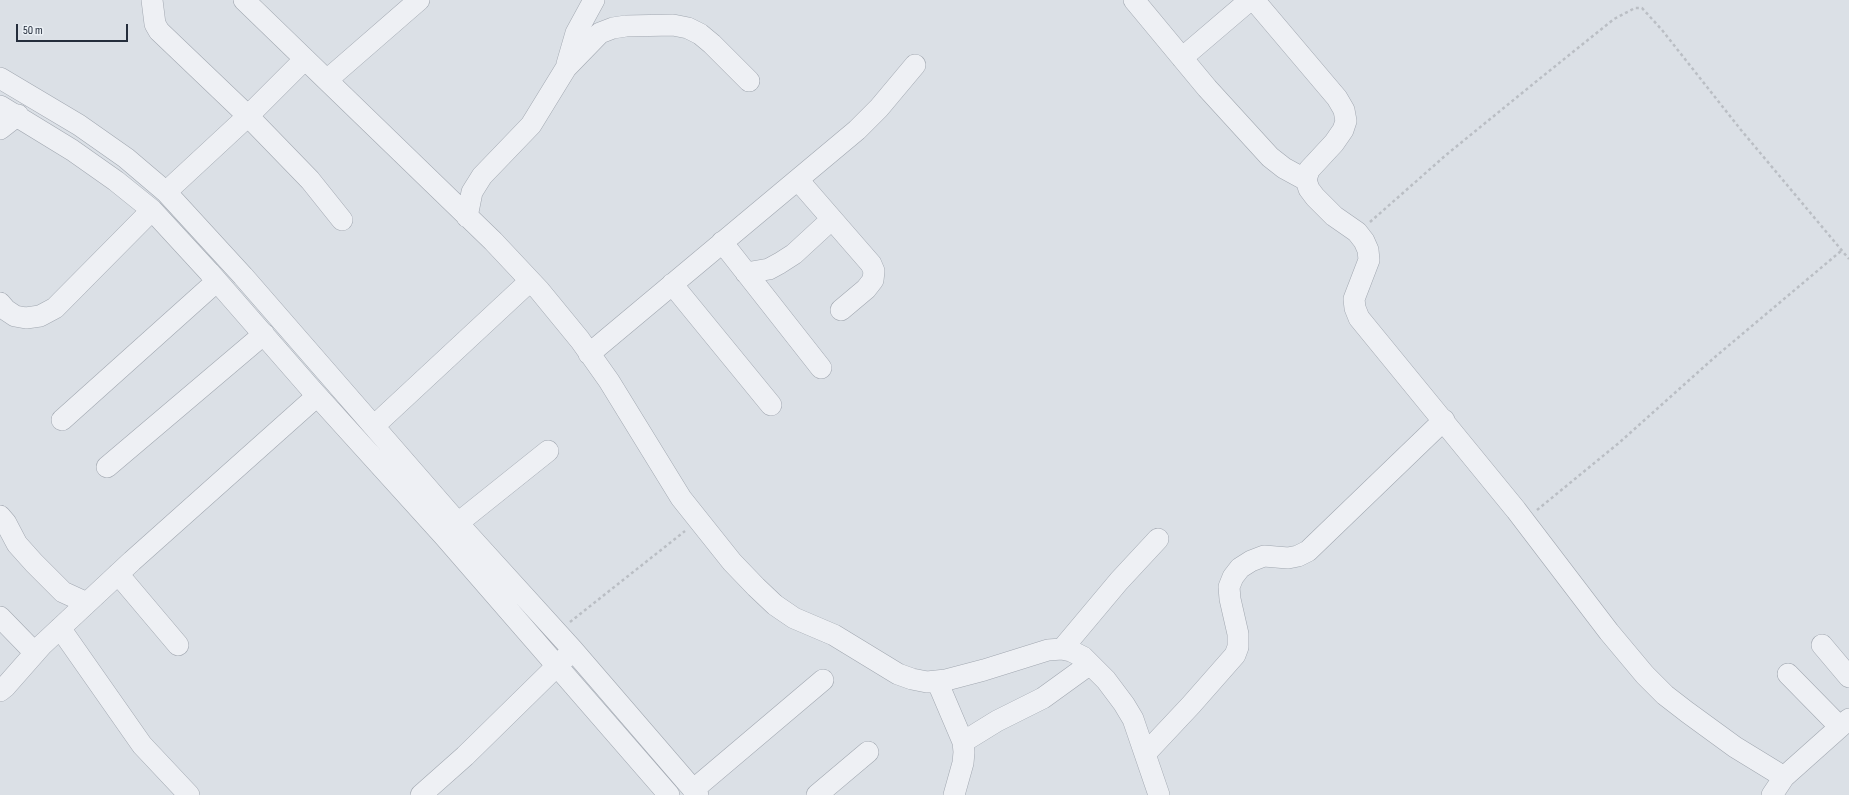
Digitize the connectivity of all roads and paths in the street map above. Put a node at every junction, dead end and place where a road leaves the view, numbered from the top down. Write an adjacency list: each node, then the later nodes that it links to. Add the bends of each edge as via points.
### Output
1 (152, 0): 16 (street, via 159,31)
2 (244, 0): 9 (street)
3 (419, 0): 13 (street)
4 (594, 0): 11 (street, via 576,33)
5 (1134, 0): 8 (street)
6 (1250, 0): 8 (street)
7 (1254, 0): 19 (street, via 1337,98 1344,110 1346,121 1343,130 1309,170)
8 (1182, 58): 19 (street, via 1270,157)
9 (305, 59): 13 (street); 16 (street)
10 (915, 65): 18 (street, via 857,130)
11 (566, 68): 14 (street, via 600,33 613,28 673,25 700,34); 22 (street, via 530,125 482,176 472,192)
12 (0, 78): 20 (street, via 79,125 126,158)
13 (327, 80): 22 (street)
14 (749, 81)
15 (9, 111): 17 (street); 21 (street, via 72,150)
16 (248, 116): 20 (street); 23 (street, via 310,180)
17 (0, 129)
18 (798, 180): 24 (street); 26 (street)
19 (1306, 180): 25 (street, via 1315,197 1334,216)
20 (166, 192): 42 (street)
21 (152, 210): 30 (street); 33 (street, via 55,308 40,316 26,318 15,316)
22 (467, 217): 31 (street)
23 (342, 220)
24 (832, 220): 29 (street, via 780,263 768,269); 34 (street, via 871,264 874,272 873,280 866,289)
25 (1357, 232): 27 (path, via 1446,155 1614,19 1635,8 1642,8); 41 (street, via 1368,250 1369,260 1354,300 1359,318)
26 (722, 242): 29 (street); 32 (street)
27 (1841, 251): 28 (path); 46 (path, via 1715,357 1620,442)
28 (1849, 259)
29 (746, 273): 37 (street)
30 (217, 281): 35 (street); 40 (street)
31 (530, 281): 36 (street); 42 (street)
32 (672, 284): 36 (street); 39 (street)
33 (0, 303)
34 (841, 310)
35 (264, 334): 38 (street); 44 (street)
36 (589, 354): 47 (street)
37 (821, 368)
38 (317, 396): 50 (street); 59 (street, via 405,493)
39 (771, 405)
40 (62, 420)
41 (1444, 420): 46 (street); 69 (street, via 1308,551 1288,558 1264,556 1240,568 1229,587 1238,634 1235,655)
42 (374, 426): 48 (street)
43 (548, 451): 48 (street)
44 (107, 467)
45 (0, 516): 51 (street, via 17,544 34,563 63,592)
46 (1524, 520): 70 (street, via 1609,632 1665,695 1736,747)
47 (698, 521): 54 (path); 64 (street, via 756,587 794,618 834,635 898,674 928,682)
48 (458, 523): 54 (street)
49 (1158, 539): 57 (street)
50 (118, 574): 51 (street); 55 (street)
51 (87, 603): 53 (street)
52 (0, 617): 58 (street)
53 (60, 628): 58 (street); 72 (street, via 142,745)
54 (557, 632): 59 (street)
55 (178, 645)
56 (1822, 645): 62 (street)
57 (1062, 649): 60 (street, via 1083,657); 64 (street, via 1048,650 984,670)
58 (35, 653): 65 (street)
59 (565, 658): 71 (street); 73 (street, via 465,756); 74 (street)
60 (1090, 664): 67 (street, via 1043,698 997,721); 69 (street, via 1124,704 1133,719)
61 (1788, 674): 66 (street)
62 (1849, 677)
63 (823, 680): 71 (street)
64 (937, 681): 67 (street)
65 (0, 691)
66 (1845, 723): 70 (street)
67 (963, 742): 76 (street, via 963,763)
68 (868, 752): 75 (street)
69 (1145, 754): 77 (street)
70 (1784, 777): 78 (street)
71 (696, 792)
72 (189, 795)
73 (421, 795)
74 (669, 795)
75 (817, 795)
76 (954, 795)
77 (1159, 795)
78 (1772, 795)

